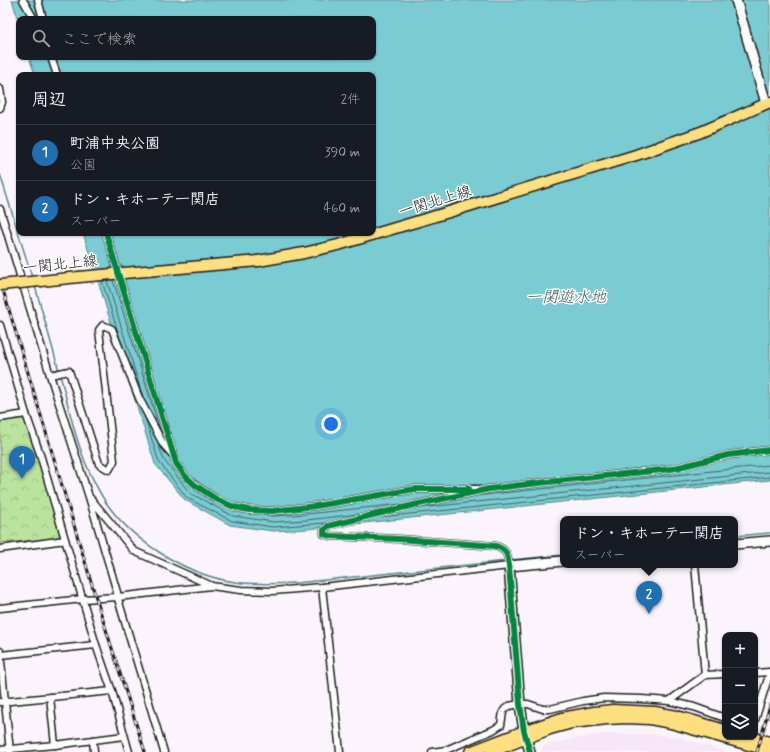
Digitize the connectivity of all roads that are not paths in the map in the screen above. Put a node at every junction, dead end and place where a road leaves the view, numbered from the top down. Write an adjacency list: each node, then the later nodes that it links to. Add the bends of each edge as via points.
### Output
1 (23, 0): 4 (street)
2 (38, 0): 5 (street)
3 (736, 0): 9 (street)
4 (32, 16)
5 (42, 16)
6 (52, 60): 7 (street)
7 (55, 72)
8 (0, 89): 10 (street)
9 (768, 103): 12 (main road, 一関北上線, bridge, via 636,156)
10 (0, 108)
11 (0, 209): 17 (street)
12 (376, 234)
13 (107, 236): 21 (street)
14 (368, 236): 15 (main road, 一関北上線, bridge, via 304,253 258,261)
15 (0, 285)
16 (0, 325): 18 (street)
17 (52, 375): 21 (street, via 69,371 98,464 109,470 114,461 100,330 103,325 112,328 139,398 163,444); 23 (street)
18 (26, 414): 19 (street); 24 (street)
19 (0, 418)
20 (770, 450): 22 (street, via 728,455 671,469)
21 (174, 456): 22 (street, via 185,476 195,485 216,499 249,510 272,511 316,506 415,489)
22 (489, 489): 29 (street, via 328,526 324,534 496,546 507,554)
23 (89, 497): 31 (street, via 134,551); 33 (street)
24 (65, 540): 27 (street); 34 (street)
25 (770, 541): 26 (street)
26 (738, 544)
27 (0, 549)
28 (560, 561): 29 (street)
29 (508, 565): 32 (street); 47 (street)
30 (695, 568): 42 (street)
31 (211, 586): 32 (street, via 272,591); 33 (street)
32 (322, 587): 62 (street)
33 (118, 597): 34 (street); 61 (street)
34 (83, 599): 35 (street); 36 (street)
35 (0, 608)
36 (96, 645): 38 (street); 43 (street)
37 (0, 651): 38 (street)
38 (0, 655): 46 (street)
39 (770, 672): 40 (street); 48 (street)
40 (758, 673)
41 (722, 674): 42 (street)
42 (705, 675): 45 (street)
43 (112, 691): 44 (street); 52 (street)
44 (50, 697): 46 (street); 55 (street)
45 (669, 701): 47 (street, via 604,698 550,709); 49 (street)
46 (2, 702): 58 (street)
47 (520, 704): 51 (street); 63 (street, via 505,709 501,724 493,730 446,750)
48 (758, 710)
49 (722, 717)
50 (722, 729): 51 (main road, via 678,716 613,710 562,718)
51 (525, 734): 56 (main road, via 572,723 626,718 650,719); 64 (main road); 65 (main road); 66 (street)
52 (124, 736): 53 (street); 60 (street)
53 (92, 740): 55 (street); 59 (street)
54 (770, 742): 56 (main road)
55 (55, 745): 58 (street)
56 (748, 745): 67 (main road)
57 (0, 750): 58 (street)
58 (10, 751)
59 (94, 752)
60 (128, 752)
61 (164, 752)
62 (340, 752)
63 (432, 752)
64 (470, 752)
65 (491, 752)
66 (530, 752)
67 (770, 752)

